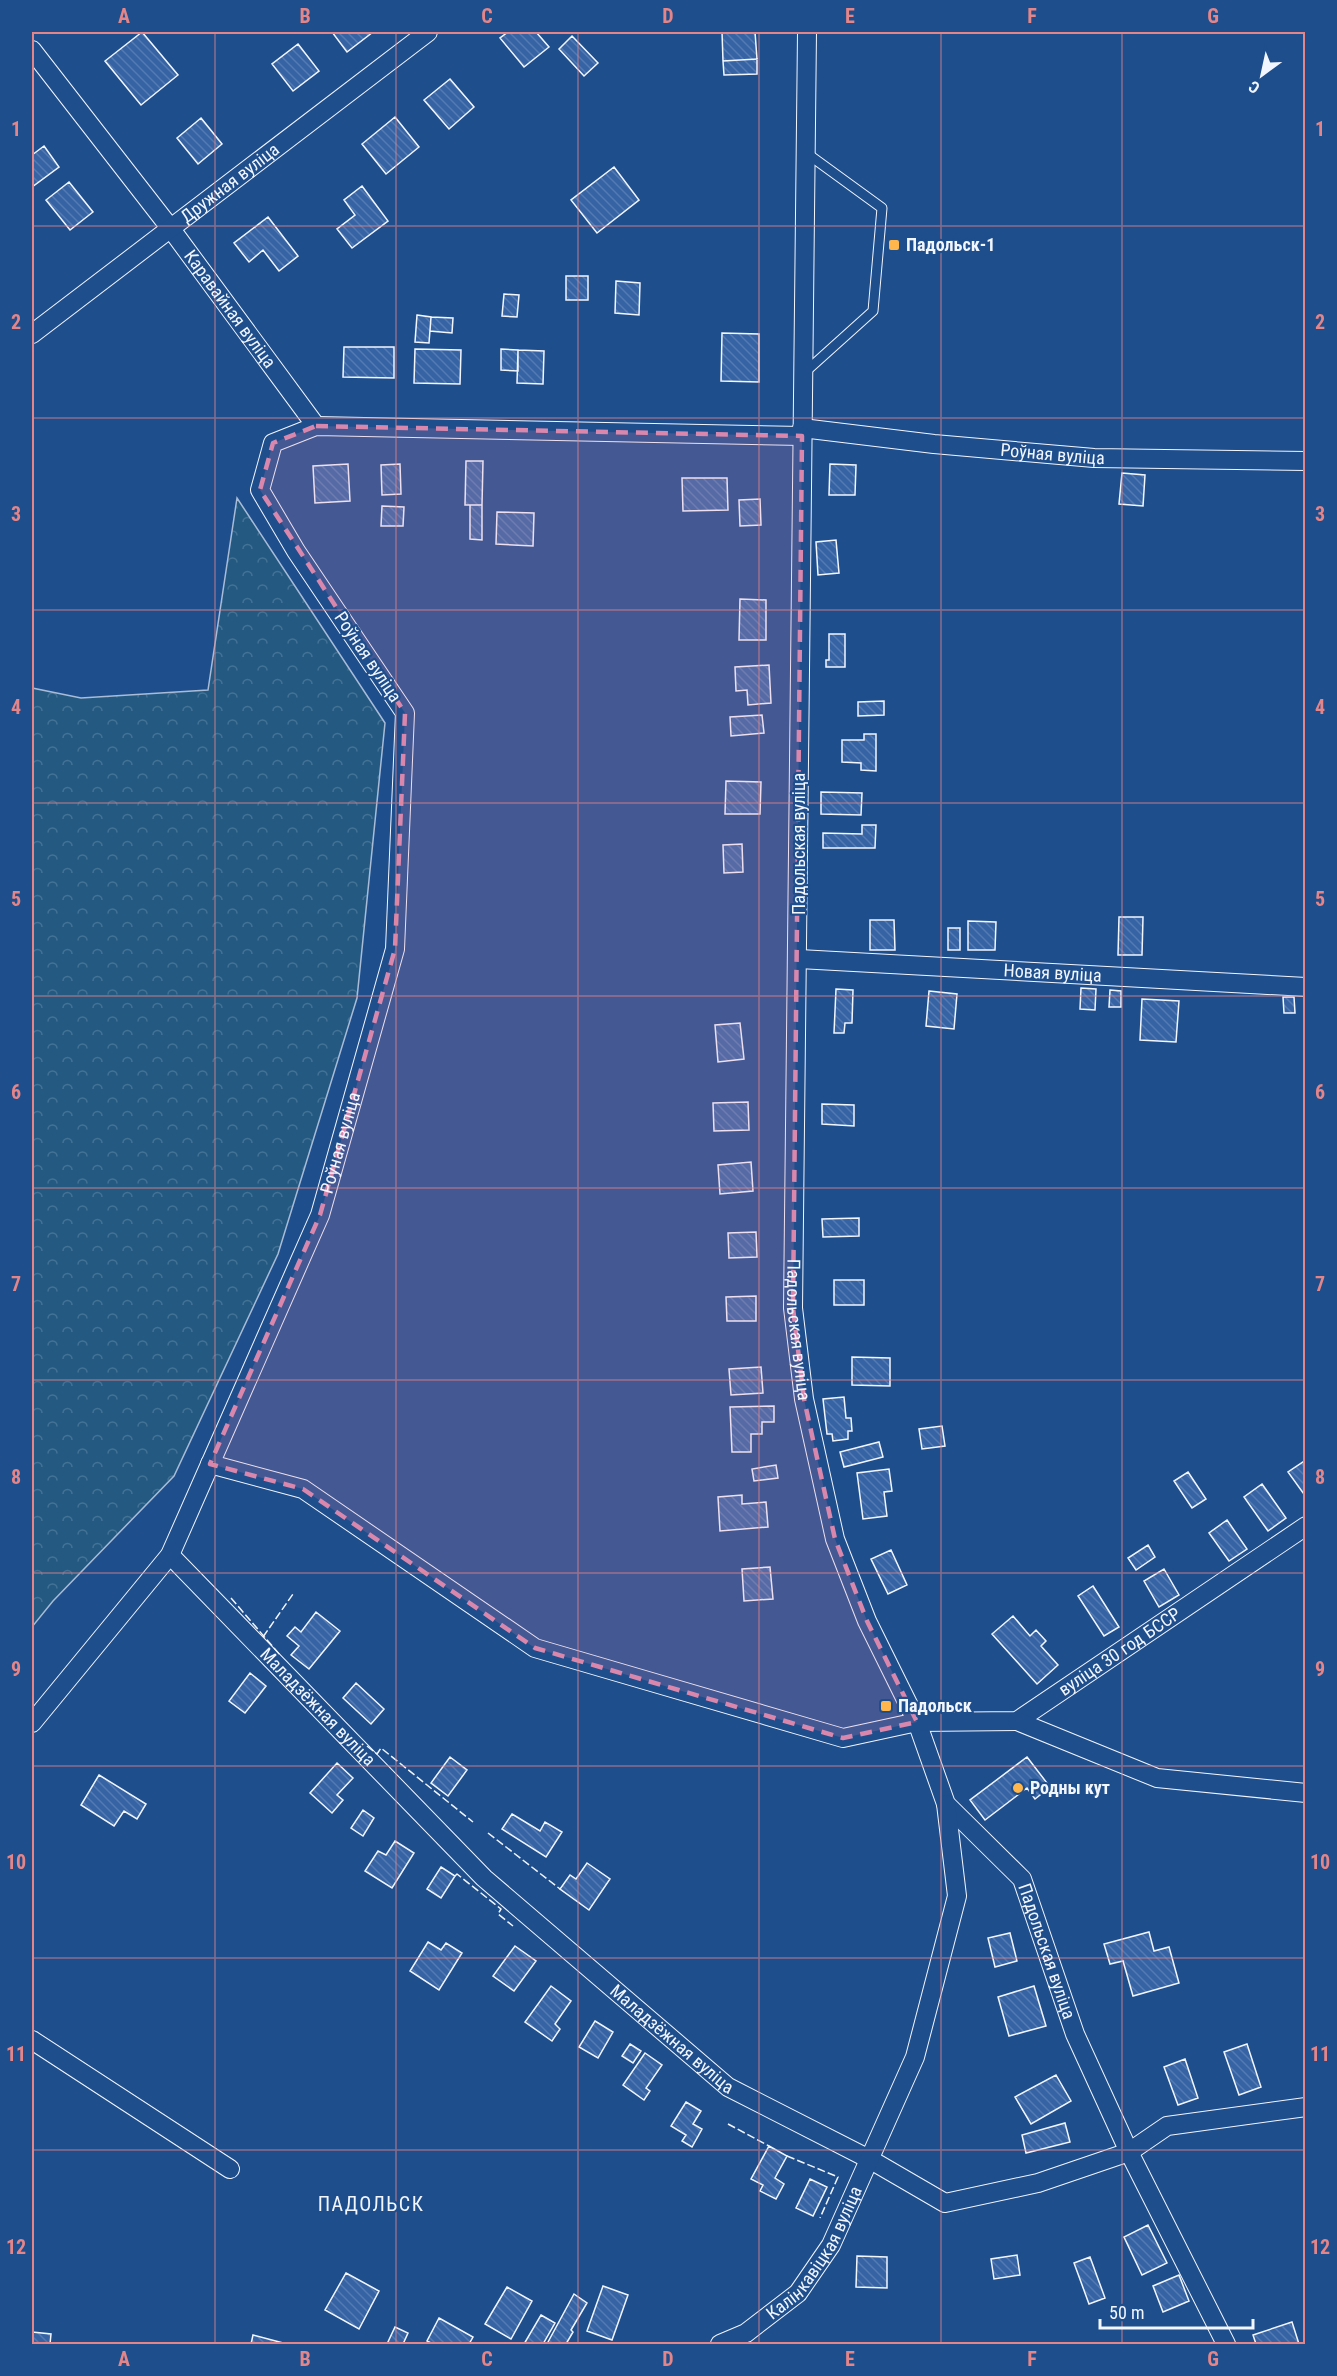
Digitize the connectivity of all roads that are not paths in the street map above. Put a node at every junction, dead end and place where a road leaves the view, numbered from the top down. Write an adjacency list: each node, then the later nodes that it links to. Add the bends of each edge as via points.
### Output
1 (428, 32): 5 (street, Дружная вуліца)
2 (807, 32): 4 (street, Падольская вуліца)
3 (32, 50): 5 (street, Каравайная вуліца)
4 (805, 152): 7 (street, Падольская вуліца); 7 (lane, via 882,208 873,311)
5 (171, 229): 6 (street, Дружная вуліца); 8 (street, Каравайная вуліца)
6 (32, 334)
7 (803, 374): 9 (street, Падольская вуліца)
8 (316, 426): 9 (street, Роўная вуліца); 13 (street, Роўная вуліца, via 273,443 260,490 405,713 395,949 320,1215)
9 (802, 432): 10 (street, Роўная вуліца, via 1094,459); 11 (street, Падольская вуліца)
10 (1305, 461)
11 (799, 959): 12 (street, Новая вуліца); 17 (street, Падольская вуліца, via 793,1308 804,1399 835,1539 867,1622)
12 (1305, 987)
13 (210, 1464): 15 (street); 17 (street, via 303,1489 535,1648 843,1738)
14 (1305, 1527): 16 (street, вуліца 30 год БССР)
15 (170, 1555): 18 (street); 24 (street, Маладзёжная вуліца, via 493,1886 728,2088)
16 (1017, 1721): 17 (street); 19 (street, via 1156,1778)
17 (917, 1722): 20 (street, Падольская вуліца)
18 (32, 1723)
19 (1305, 1793)
20 (946, 1804): 23 (street, Падольская вуліца, via 1022,1879 1075,2034); 24 (street, Калінкавіцкая вуліца, via 957,1896 915,2057)
21 (32, 2040): 25 (street)
22 (1305, 2108): 23 (street, Маладзёжная вуліца, via 1167,2126)
23 (1129, 2152): 24 (street, Маладзёжная вуліца, via 1038,2183 945,2203); 28 (street)
24 (871, 2160): 26 (street, Калінкавіцкая вуліца, via 831,2245 798,2293)
25 (230, 2169)
26 (743, 2339): 27 (street, Калінкавіцкая вуліца)
27 (720, 2344)
28 (1226, 2344)

